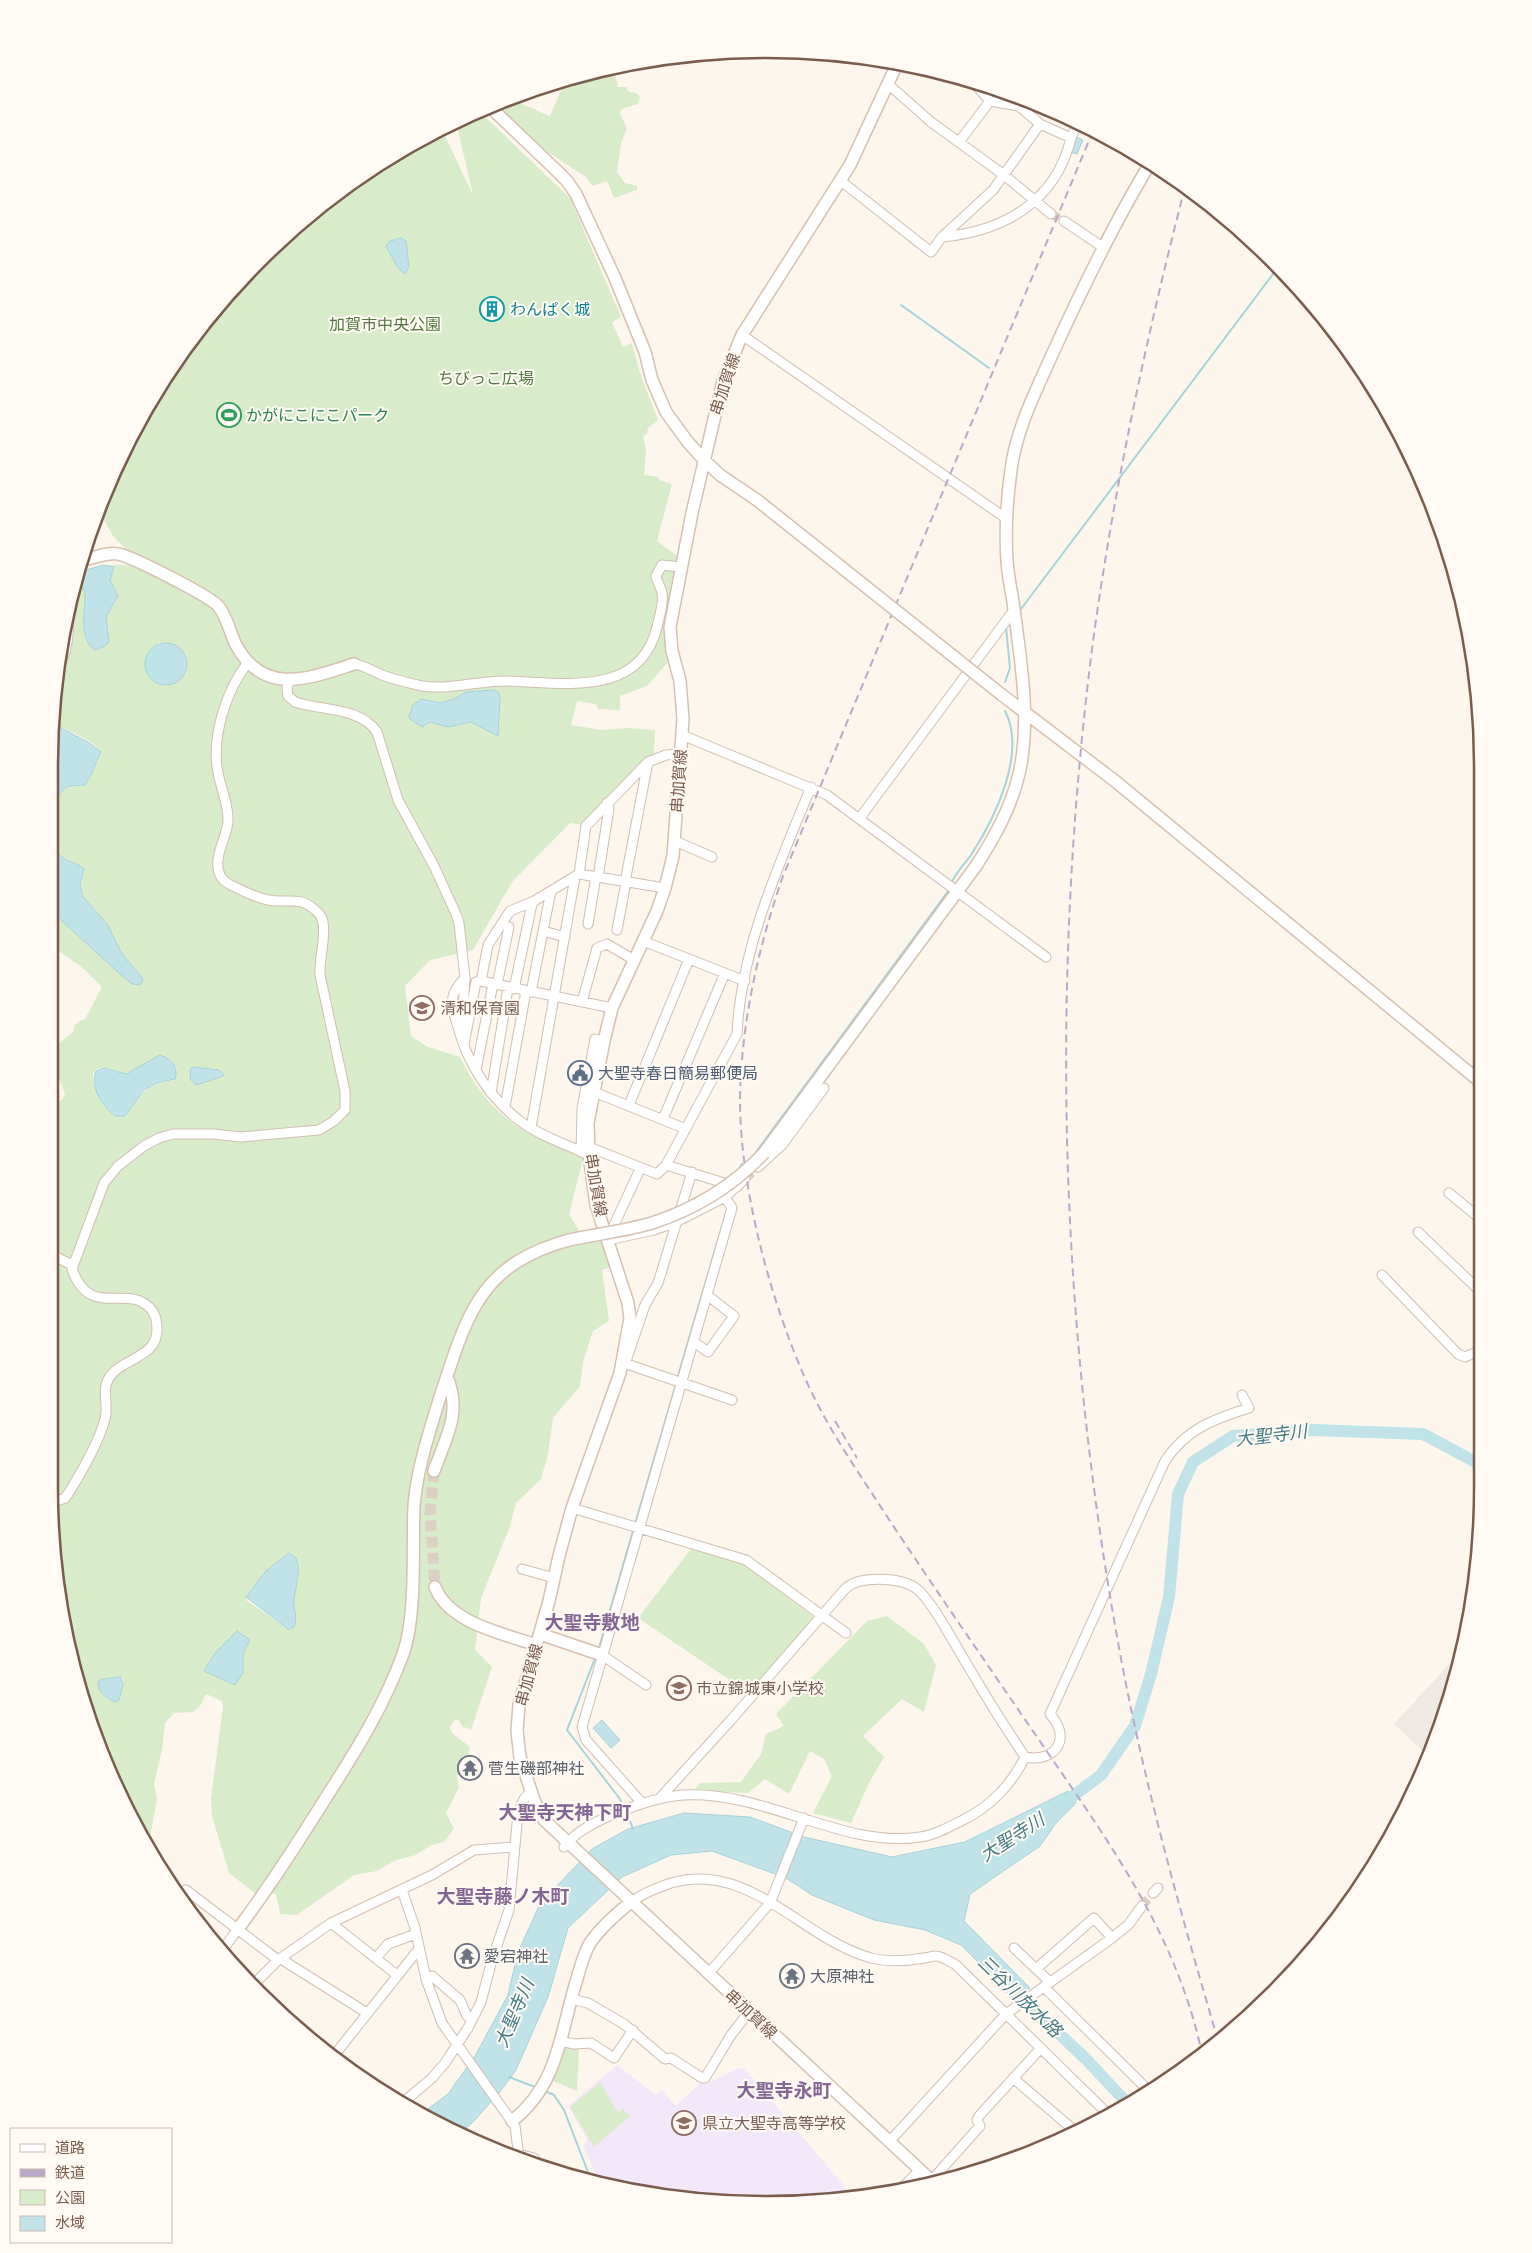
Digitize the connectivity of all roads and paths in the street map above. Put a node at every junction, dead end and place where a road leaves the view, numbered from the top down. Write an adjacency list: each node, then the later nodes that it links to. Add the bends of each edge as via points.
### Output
1 (895, 70): 2 (street, 串加賀線)
2 (888, 84): 11 (street); 14 (street, 串加賀線)
3 (981, 91): 4 (street)
4 (990, 101): 5 (street); 11 (street)
5 (1012, 102)
6 (1025, 106): 8 (street)
7 (495, 111): 21 (street, via 567,181 576,194 615,278 666,412)
8 (1040, 124): 10 (street); 13 (street)
9 (1075, 129): 10 (street)
10 (1072, 138): 15 (street, via 1059,171)
11 (959, 142): 13 (street)
12 (1147, 169): 19 (street)
13 (1004, 175): 15 (street); 18 (street, via 979,205)
14 (841, 181): 18 (street, via 931,252); 20 (street, 串加賀線)
15 (1037, 201): 16 (street); 18 (street, via 1011,218)
16 (1051, 214)
17 (1064, 221): 19 (street)
18 (942, 237)
19 (1104, 248): 22 (street, via 1026,413 1011,470)
20 (742, 335): 21 (street, 串加賀線, via 723,381); 22 (street)
21 (704, 460): 24 (street, 串加賀線); 29 (street, bridge)
22 (1007, 519): 25 (street, via 1007,561)
23 (89, 559): 26 (street, via 108,554 126,556 212,600 222,610)
24 (681, 566): 27 (street, via 662,565 656,576 662,604 651,648 637,663 602,682 502,681 435,687 404,682); 30 (street, 串加賀線, via 670,627 683,703)
25 (1014, 610): 29 (street); 35 (street)
26 (248, 662): 28 (street, via 268,674); 91 (street, via 234,683 220,724 217,771 228,819 220,848 220,872 222,878 242,891 270,901 301,901 322,917 320,975 345,1091 345,1110 320,1130 240,1137 173,1134 144,1146 118,1166 104,1183)
27 (354, 664): 28 (street, via 309,679)
28 (290, 681): 55 (street, via 288,696 295,702 359,716 377,732 398,800 456,914)
29 (1023, 712): 43 (street, via 1022,753 1014,791 996,834); 68 (street, via 1115,780)
30 (682, 735): 31 (street, 串加賀線); 33 (street)
31 (680, 754): 32 (street); 36 (street, 串加賀線)
32 (648, 762): 34 (street); 40 (street)
33 (811, 787): 35 (street, via 827,794); 57 (street, via 774,877)
34 (607, 803): 38 (street, via 586,826); 39 (street, via 609,809)
35 (859, 819): 43 (street)
36 (675, 841): 37 (street); 41 (street, 串加賀線)
37 (712, 857)
38 (577, 876): 39 (street); 42 (street); 49 (street)
39 (597, 877): 40 (street); 45 (street)
40 (626, 882): 41 (street); 47 (street)
41 (665, 888): 50 (street, 串加賀線)
42 (551, 891): 44 (street); 48 (street)
43 (958, 892): 51 (street); 98 (street, bridge, via 764,1153 738,1179 688,1209 652,1223 547,1246 500,1274 480,1297 465,1324)
44 (534, 901): 56 (street, via 510,911 488,945); 59 (street)
45 (588, 924)
46 (509, 927): 58 (street)
47 (617, 930)
48 (543, 932): 49 (street); 60 (street)
49 (565, 936): 61 (street)
50 (643, 941): 52 (street); 53 (street, 串加賀線)
51 (1046, 957)
52 (689, 959): 54 (street); 72 (street)
53 (634, 960): 62 (street, via 607,944 597,948); 63 (street, 串加賀線)
54 (725, 973): 57 (street); 74 (street)
55 (465, 978): 64 (street, via 463,1007); 66 (street, via 453,995 455,1017)
56 (481, 981): 58 (street); 64 (street, via 476,982 474,988)
57 (745, 981): 76 (street, via 737,1034)
58 (495, 985): 59 (street); 67 (street)
59 (511, 988): 60 (street); 71 (street)
60 (529, 991): 61 (street); 73 (street)
61 (554, 997): 62 (street); 75 (street)
62 (582, 1002): 63 (street)
63 (612, 1008): 65 (street, 串加賀線)
64 (467, 1026): 66 (street)
65 (604, 1041): 70 (street, 串加賀線); 77 (street, via 595,1039 582,1108)
66 (464, 1044): 67 (street)
67 (476, 1070): 71 (street)
68 (1474, 1077)
69 (824, 1088): 79 (street, via 782,1145)
70 (594, 1092): 72 (street); 77 (street, 串加賀線)
71 (491, 1093): 73 (street)
72 (630, 1105): 74 (street)
73 (505, 1108): 75 (street)
74 (663, 1119): 76 (street)
75 (531, 1128): 77 (street)
76 (686, 1129): 78 (street)
77 (586, 1151): 80 (street); 89 (street, 串加賀線, via 596,1205)
78 (666, 1164): 80 (street, via 657,1174); 81 (street)
79 (758, 1167)
80 (640, 1169): 89 (street)
81 (692, 1172): 83 (street); 87 (street)
82 (745, 1179): 83 (street)
83 (737, 1187): 85 (street)
84 (1449, 1193): 86 (street)
85 (726, 1197): 87 (street); 94 (street, via 732,1208)
86 (1474, 1213)
87 (676, 1222): 89 (street); 97 (street, via 658,1283 645,1305 627,1360)
88 (1418, 1232): 93 (street)
89 (608, 1239): 97 (street, 串加賀線, via 630,1310)
90 (58, 1258): 91 (street)
91 (72, 1265): 103 (street, via 77,1282 92,1295 107,1299 130,1298 148,1306 154,1313 157,1333 142,1356 120,1367 108,1379 105,1420 78,1477 65,1498)
92 (1382, 1276): 96 (street, via 1458,1354 1465,1357)
93 (1474, 1285)
94 (707, 1295): 95 (street); 95 (street, via 734,1316 708,1352)
95 (694, 1342): 99 (street)
96 (1474, 1353)
97 (622, 1363): 99 (street); 104 (street, 串加賀線)
98 (447, 1377): 102 (street, via 454,1393 453,1416); 127 (street, via 417,1486 410,1620 403,1653 380,1705 342,1772 272,1883)
99 (683, 1383): 101 (street); 105 (street)
100 (1242, 1395): 114 (street, via 1249,1408 1200,1426 1183,1438 1165,1461 1050,1714 1058,1724 1061,1741 1045,1756)
101 (732, 1400)
102 (434, 1471)
103 (58, 1500)
104 (572, 1508): 105 (street); 107 (street, 串加賀線)
105 (637, 1527): 109 (street, via 746,1560); 112 (street)
106 (522, 1569): 107 (street)
107 (554, 1578): 111 (street, 串加賀線)
108 (435, 1587): 111 (street, via 443,1603 460,1616)
109 (822, 1614): 110 (street); 114 (street, via 849,1585 874,1579 900,1581 916,1588 952,1638); 116 (street)
110 (846, 1632)
111 (538, 1640): 112 (street); 115 (street, 串加賀線, via 519,1705 520,1757)
112 (602, 1655): 113 (street); 117 (street, via 584,1719 583,1734)
113 (646, 1685)
114 (1025, 1757): 118 (street, via 1010,1782 994,1799 973,1816 937,1833 899,1839 866,1836)
115 (531, 1791): 119 (street, 串加賀線, via 544,1820); 120 (street, via 518,1813)
116 (659, 1799): 117 (street); 118 (street, via 683,1795 745,1800)
117 (642, 1803): 119 (street, via 589,1826)
118 (804, 1818): 123 (street)
119 (568, 1845): 124 (street, 串加賀線)
120 (514, 1847): 121 (street, via 474,1850); 142 (street, via 509,1910)
121 (402, 1890): 126 (street); 128 (street)
122 (185, 1892): 127 (street)
123 (771, 1900): 124 (street, via 736,1884 693,1879 655,1888); 136 (street); 144 (street, via 834,1941 870,1958 887,1961 935,1956 944,1959 956,1965)
124 (629, 1901): 136 (street, 串加賀線); 141 (street, via 602,1927 590,1944)
125 (1142, 1906): 129 (street, via 1129,1924)
126 (331, 1923): 133 (street); 134 (street)
127 (238, 1929): 130 (street); 134 (street)
128 (416, 1934): 132 (street); 133 (street, via 388,1944)
129 (1112, 1938): 135 (street, via 1094,1918); 140 (street)
130 (226, 1945)
131 (1014, 1948): 135 (street)
132 (418, 1950): 137 (street); 138 (street)
133 (376, 1958): 137 (street)
134 (279, 1959): 139 (street); 145 (street)
135 (1036, 1969): 140 (street)
136 (708, 1974): 143 (street, 串加賀線)
137 (397, 1975): 145 (street)
138 (426, 1979): 142 (street, via 432,1976 460,2000 466,2013); 149 (street, via 442,2023)
139 (257, 1980)
140 (1045, 1986): 144 (street); 152 (street)
141 (571, 1999): 146 (street, via 588,2003); 147 (street)
142 (478, 2008): 149 (street)
143 (749, 2012): 146 (street, via 705,2078 671,2058 665,2059); 157 (street, 串加賀線)
144 (1008, 2012): 148 (street); 157 (street)
145 (367, 2014): 150 (street)
146 (633, 2030): 147 (street, via 614,2058 590,2043)
147 (560, 2041): 155 (street, via 552,2070 538,2094 528,2107)
148 (1041, 2048): 151 (street); 154 (street)
149 (459, 2050): 153 (street); 155 (street)
150 (338, 2051)
151 (1013, 2078): 156 (street); 160 (street, via 979,2116 980,2126)
152 (1144, 2086)
153 (408, 2098)
154 (1103, 2110)
155 (509, 2117): 158 (street, via 518,2138)
156 (1070, 2126)
157 (889, 2142): 159 (street, 串加賀線)
158 (518, 2151)
159 (920, 2170): 161 (street, 串加賀線); 162 (street)
160 (939, 2173)
161 (926, 2176)
162 (909, 2181)

